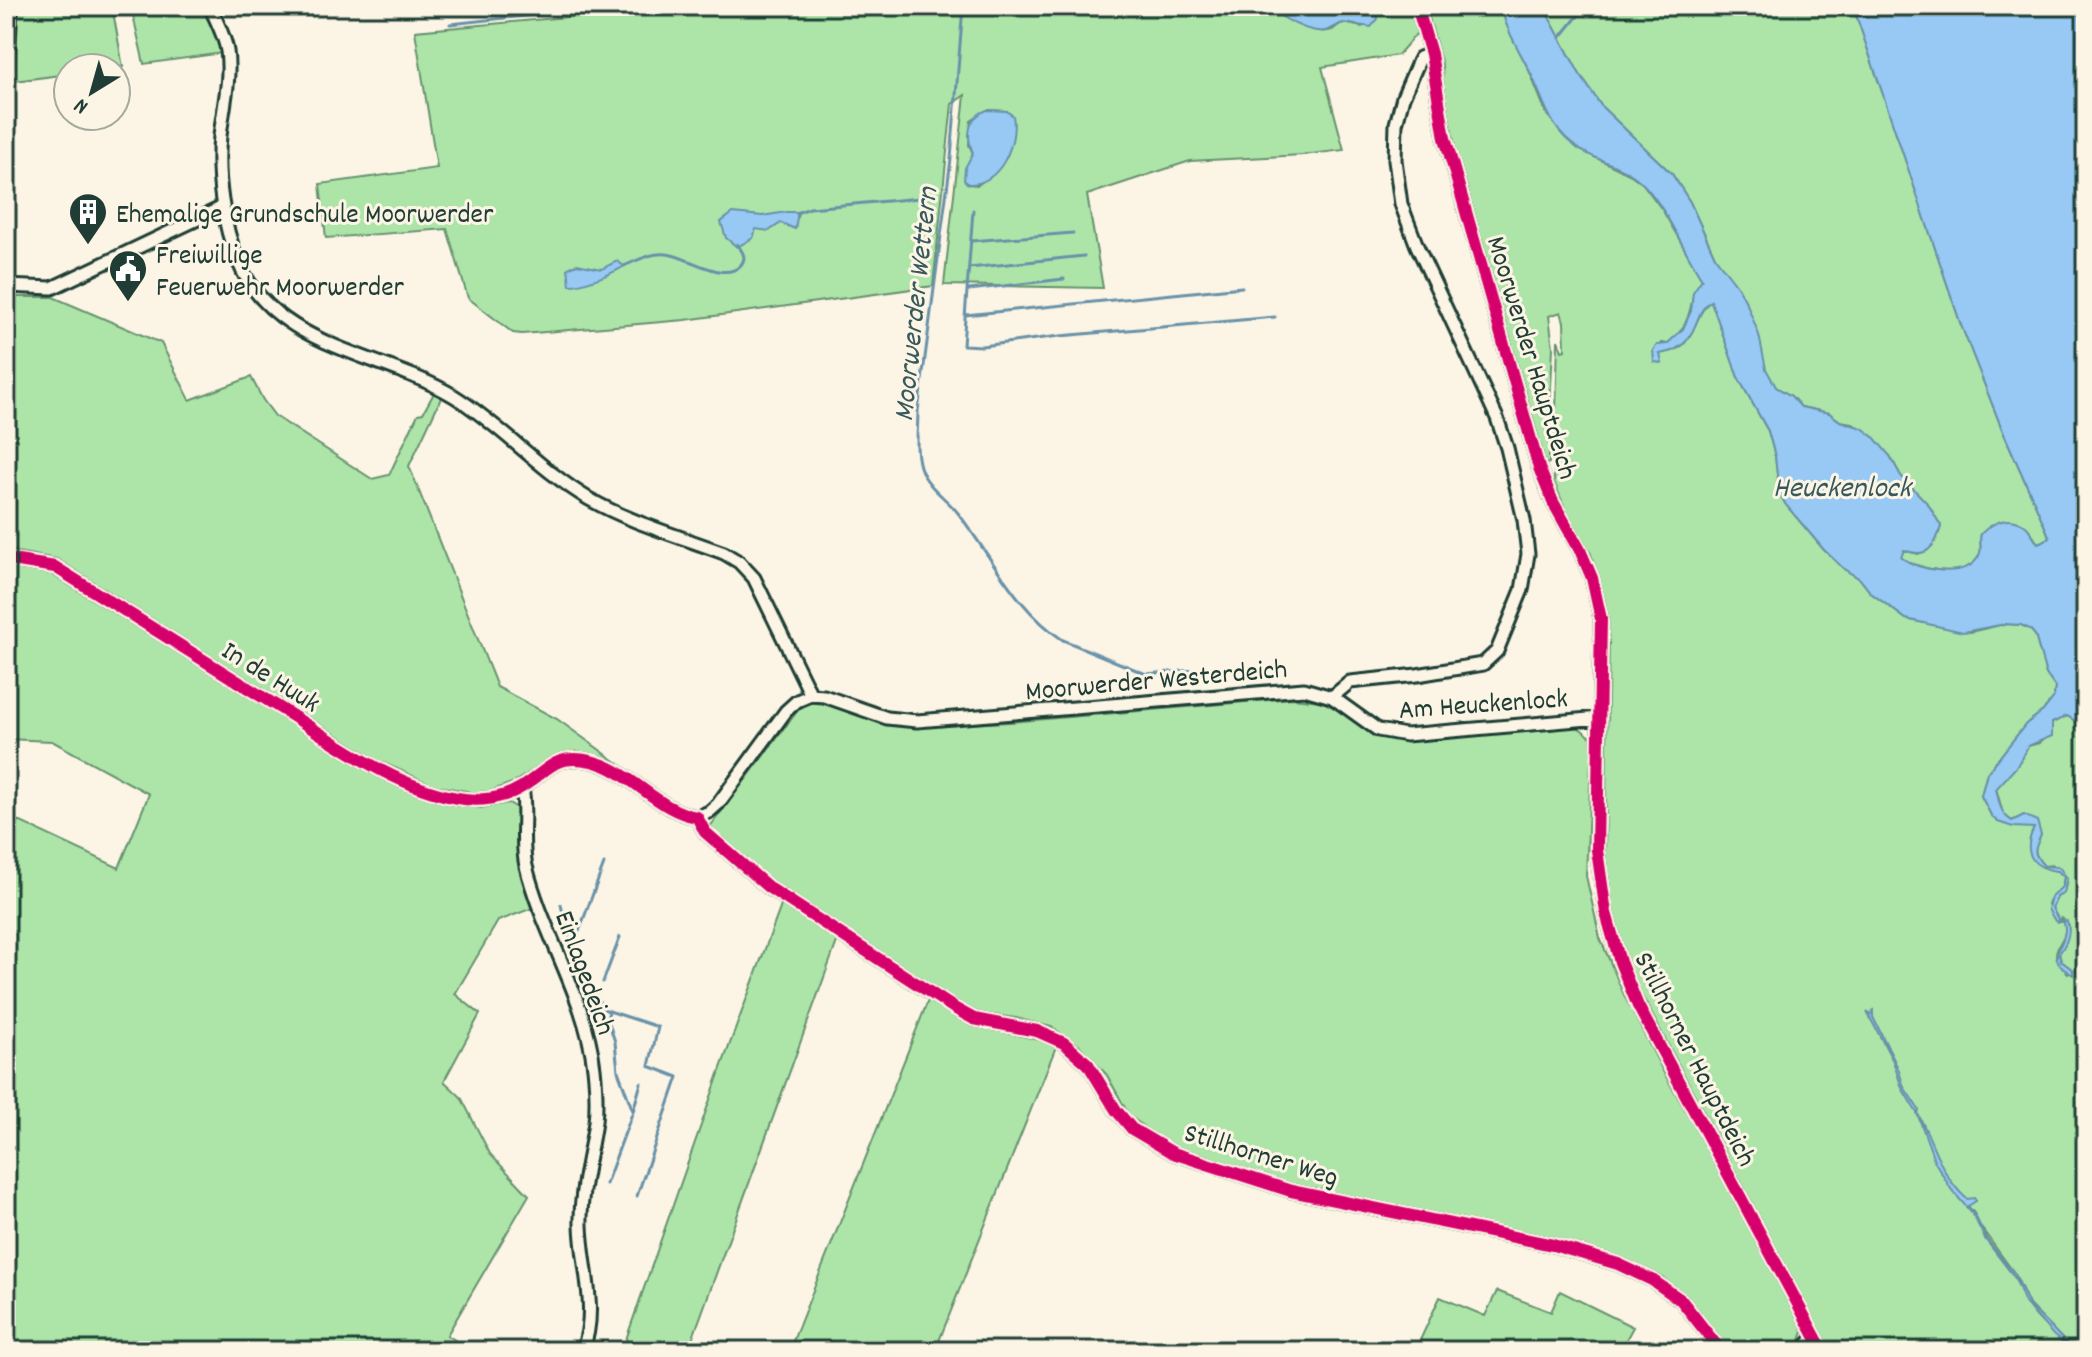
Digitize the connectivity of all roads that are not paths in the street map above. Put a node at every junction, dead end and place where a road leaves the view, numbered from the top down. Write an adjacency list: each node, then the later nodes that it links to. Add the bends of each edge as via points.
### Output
1 (11, 6): 5 (street)
2 (210, 6): 6 (street, via 227,52 218,158)
3 (1417, 6): 4 (street, Moorwerder Hauptdeich)
4 (1431, 54): 10 (street, via 1420,58 1399,111 1395,142 1401,205 1507,448 1524,520 1524,581 1497,651 1483,664 1350,682); 11 (street, Moorwerder Hauptdeich, via 1445,138 1539,468 1592,578 1601,619)
5 (6, 75)
6 (223, 207): 7 (street, via 52,288); 9 (street, via 238,261 251,284 295,327 451,395 589,499 739,562 754,578)
7 (6, 286)
8 (6, 559): 12 (street, In de Huuk, via 55,567 401,779 473,800)
9 (811, 695): 10 (street, Moorwerder Westerdeich, via 887,718 917,721 1289,689); 13 (street, via 786,711 718,804)
10 (1332, 697): 11 (street, Am Heuckenlock, via 1378,730 1406,735)
11 (1600, 718): 14 (street, Stillhorner Hauptdeich, via 1599,871 1620,962 1638,1006)
12 (522, 787): 13 (street, Stillhorner Weg, via 557,761 573,758 595,762 671,809); 15 (street, Einlagedeich, via 526,864 581,1014 594,1076 595,1122 581,1205 591,1312)
13 (697, 817): 16 (street, Stillhorner Weg, via 705,832 768,887 954,1008 974,1019 1052,1036 1075,1050 1124,1121 1148,1140 1200,1164 1291,1191 1553,1245 1618,1264 1681,1300)
14 (1814, 1337): 17 (street); 18 (street, Stillhorner Hauptdeich)
15 (582, 1351)
16 (1721, 1351)
17 (1802, 1351)
18 (1823, 1351)

